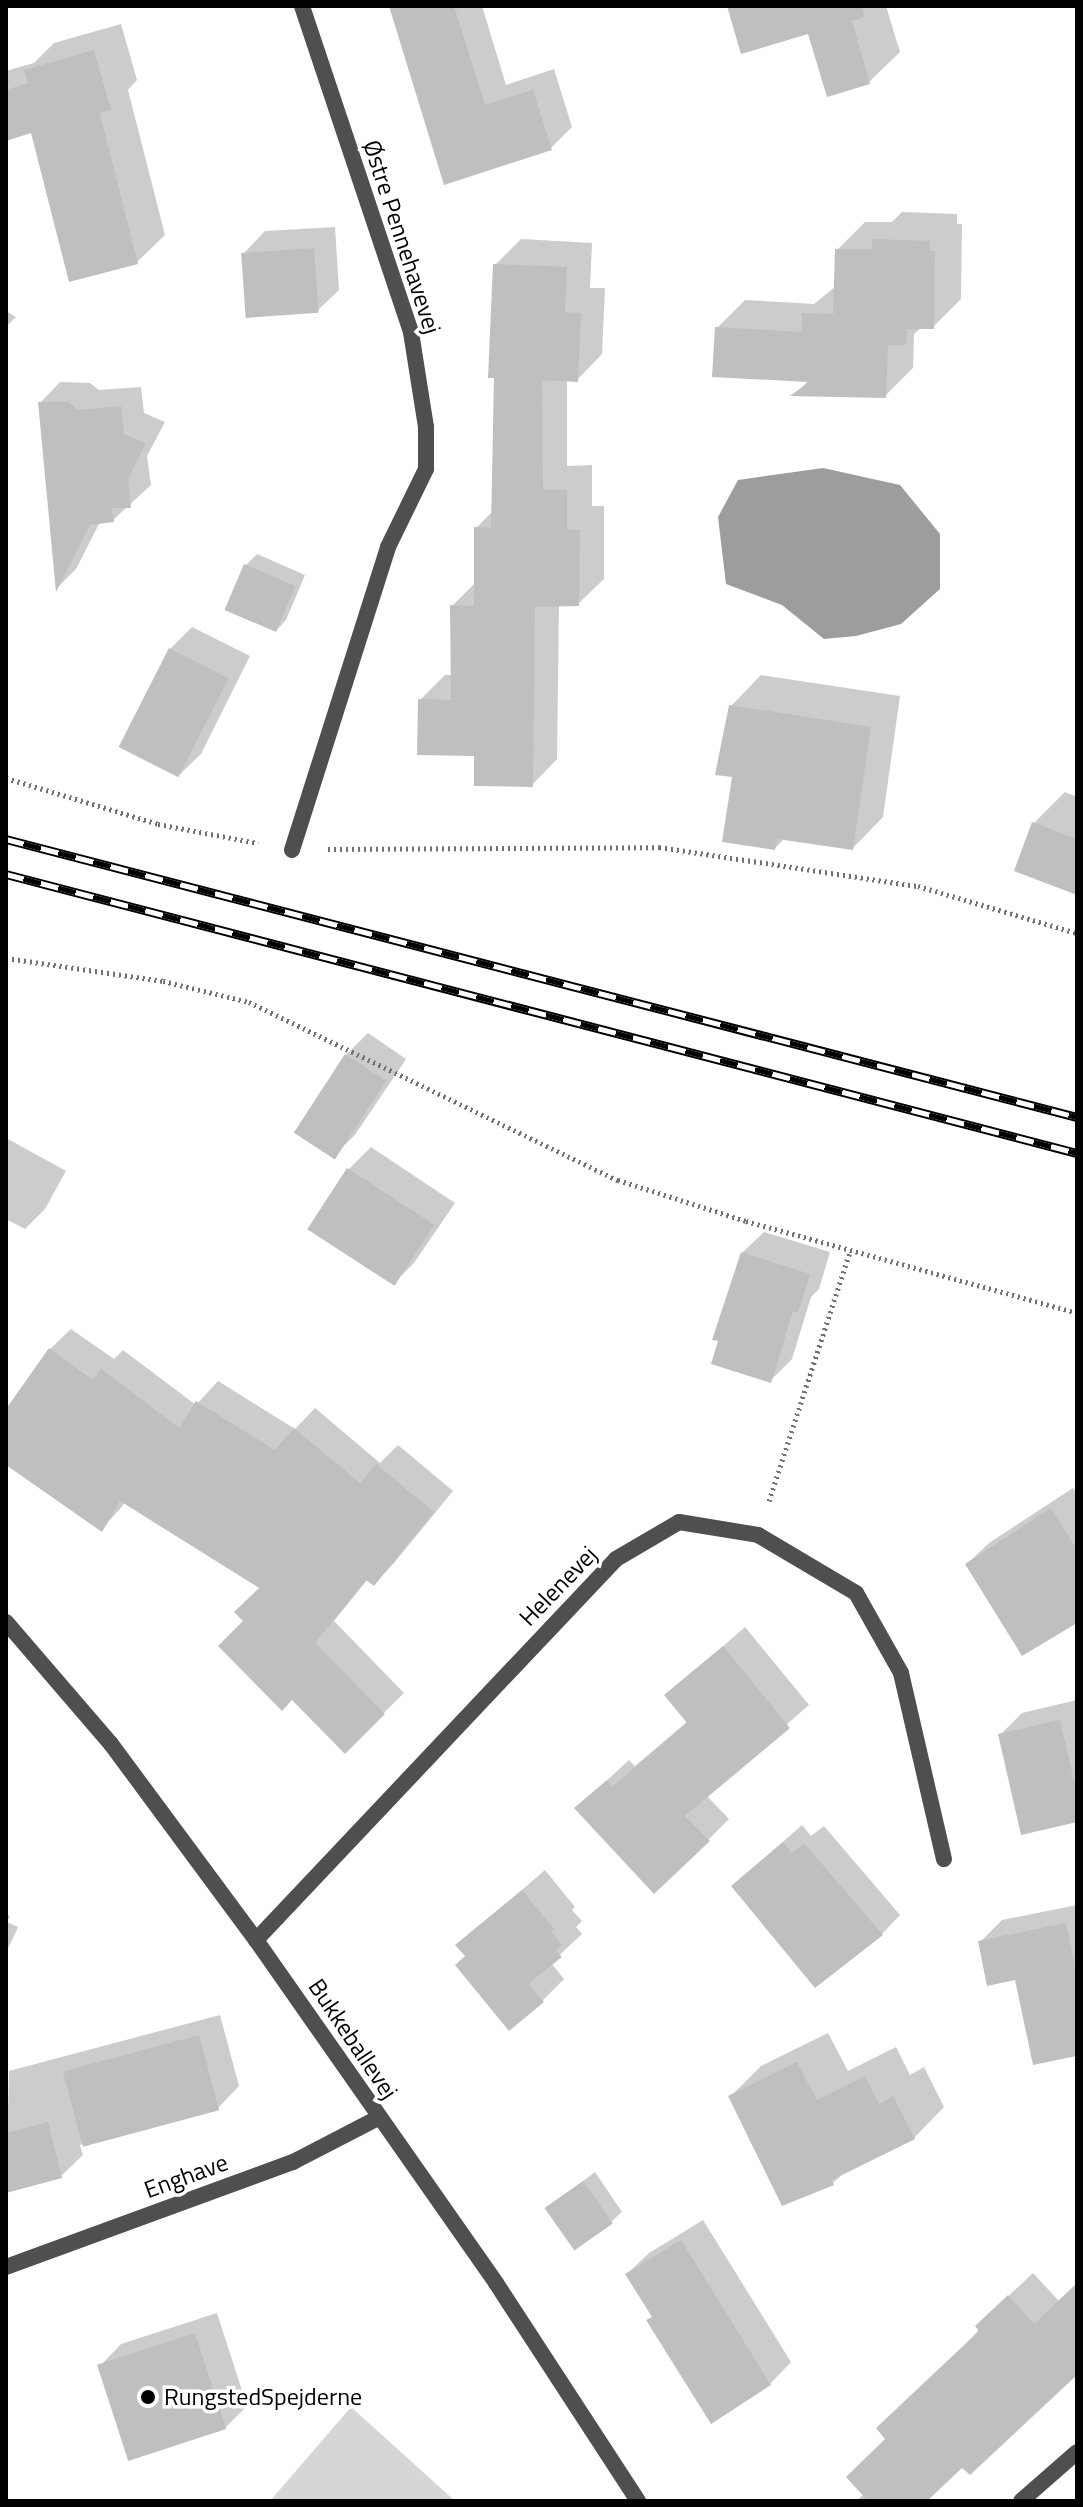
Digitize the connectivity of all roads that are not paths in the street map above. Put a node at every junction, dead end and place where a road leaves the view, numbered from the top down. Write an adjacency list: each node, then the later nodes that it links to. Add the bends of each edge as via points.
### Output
1 (302, 6): 2 (street, Østre Pennehavevej, via 411,332 426,427 426,469 388,547)
2 (292, 850)
3 (6, 1622): 5 (street, Bukkeballevej, via 111,1744)
4 (944, 1859): 5 (street, Helenevej, via 901,1673 856,1593 758,1535 679,1522 616,1559)
5 (256, 1940): 6 (street, Bukkeballevej)
6 (378, 2118): 7 (street, Enghave, via 293,2162); 9 (street, Bukkeballevej, via 496,2283)
7 (6, 2267)
8 (1077, 2452): 10 (street)
9 (638, 2501)
10 (1021, 2501)

